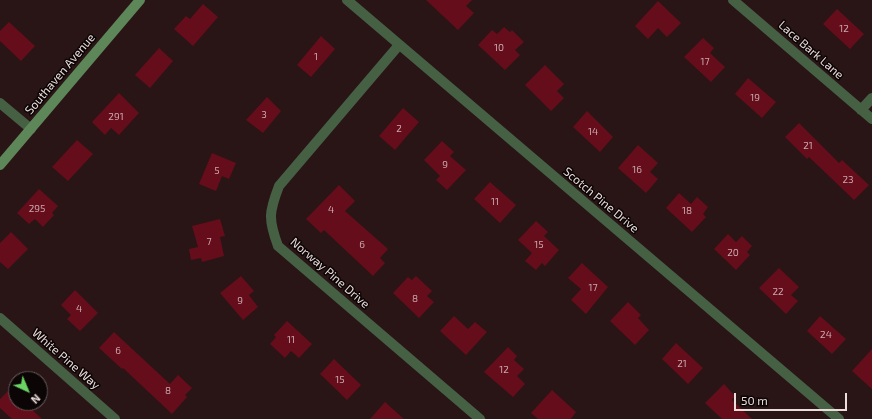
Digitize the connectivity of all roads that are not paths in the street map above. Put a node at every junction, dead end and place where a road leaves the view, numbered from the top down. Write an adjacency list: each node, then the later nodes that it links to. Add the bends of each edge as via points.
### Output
1 (140, 0): 9 (street, Southaven Avenue)
2 (347, 0): 4 (street, Scotch Pine Drive)
3 (733, 0): 7 (street, Lace Bark Lane)
4 (399, 45): 13 (street, Norway Pine Drive, via 279,186 271,208 271,228 278,246); 14 (street, Scotch Pine Drive)
5 (872, 98): 7 (street)
6 (0, 103): 9 (street)
7 (861, 110): 8 (street, Lace Bark Lane)
8 (872, 119)
9 (31, 129): 10 (street, Southaven Avenue)
10 (0, 165)
11 (0, 318): 12 (street, White Pine Way)
12 (115, 419)
13 (480, 419)
14 (839, 419)

